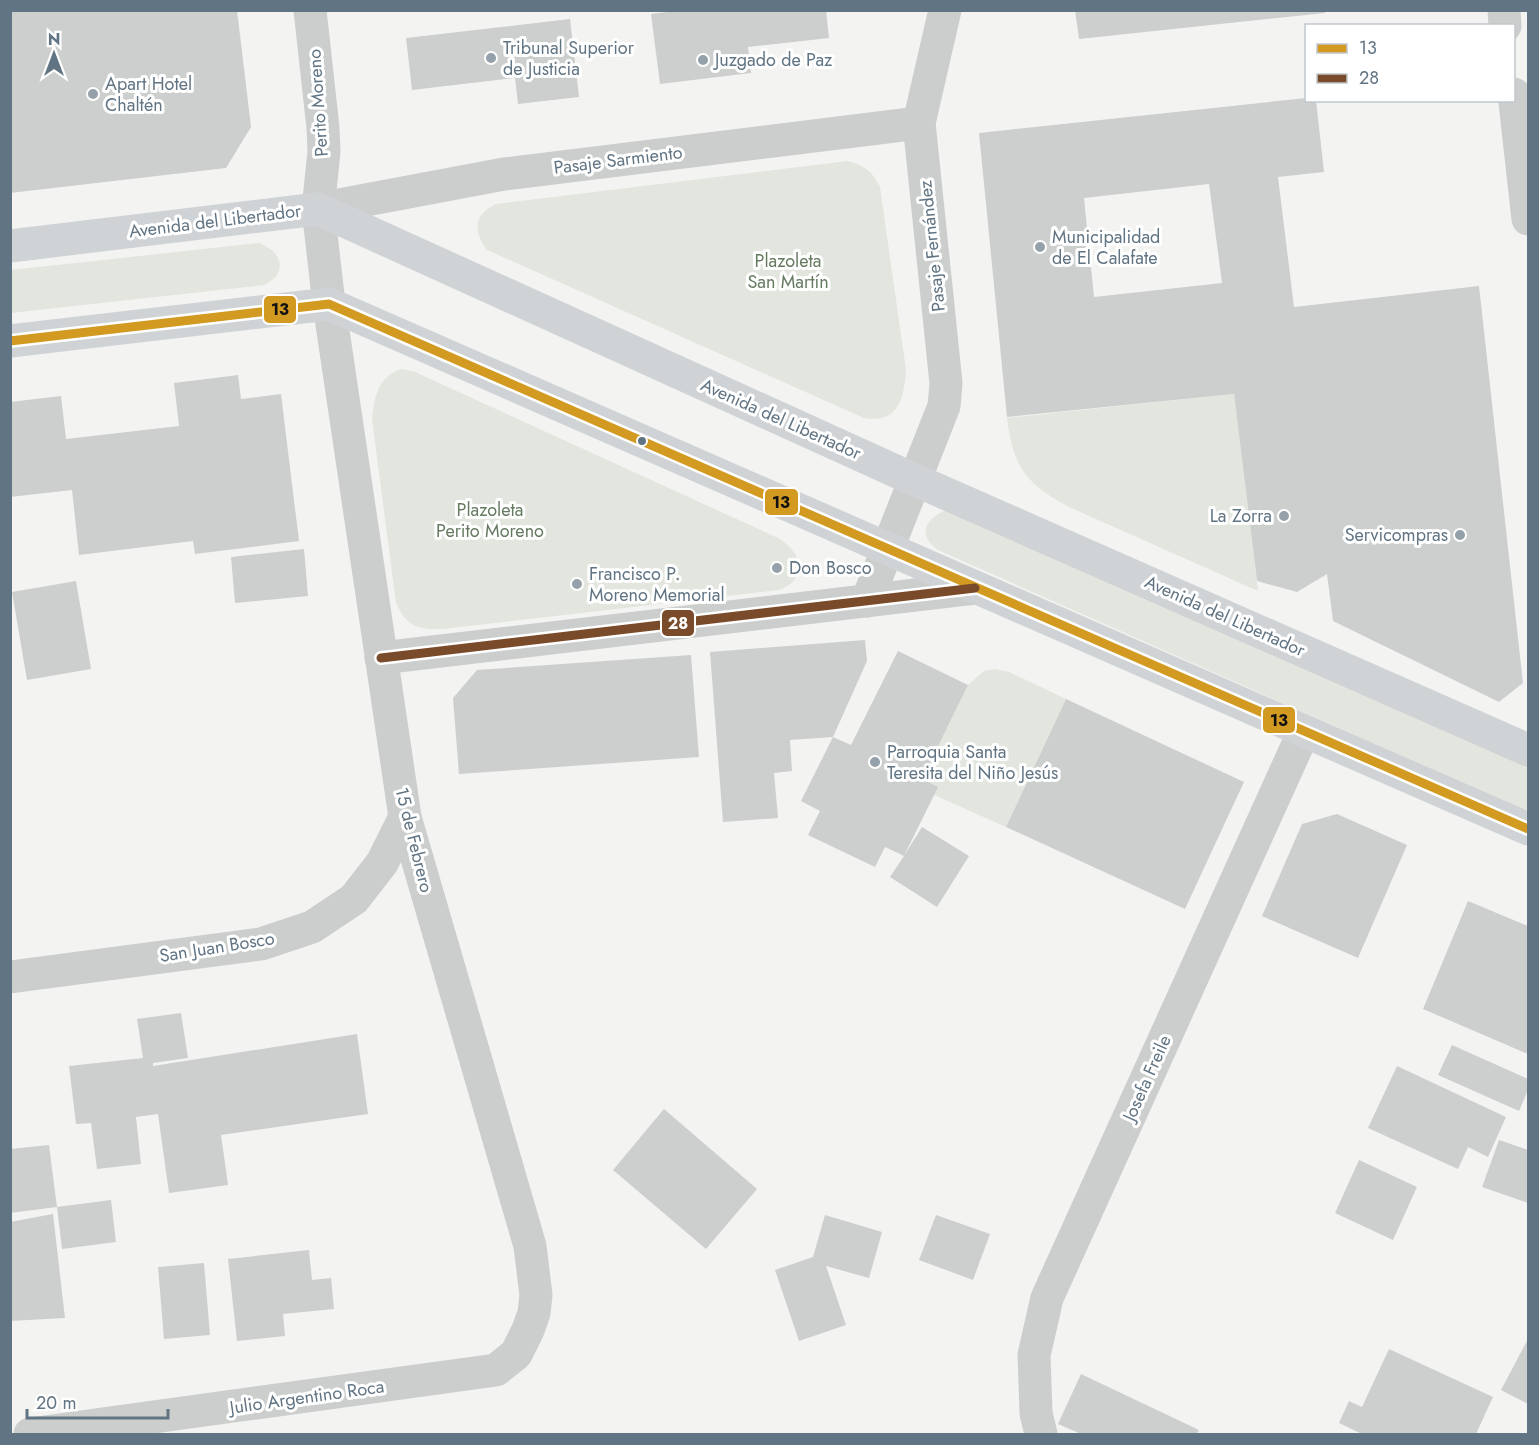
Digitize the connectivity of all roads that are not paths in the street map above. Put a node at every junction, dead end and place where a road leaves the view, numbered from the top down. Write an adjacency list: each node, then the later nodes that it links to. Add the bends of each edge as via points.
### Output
1 (310, 10): 5 (street, Perito Moreno, via 324,152)
2 (945, 10): 4 (street, Pasaje Fernández)
3 (1515, 102): 6 (street)
4 (920, 123): 5 (street, Pasaje Sarmiento, via 504,174); 10 (street, Pasaje Fernández, via 946,383 941,415)
5 (318, 209): 7 (main road, Avenida del Libertador); 8 (street, Perito Moreno); 10 (main road, Avenida del Libertador)
6 (1528, 219)
7 (10, 246)
8 (329, 304): 9 (main road); 11 (main road); 14 (street, 15 de Febrero)
9 (10, 341)
10 (913, 479): 11 (street, Pasaje Fernández); 16 (main road, Avenida del Libertador)
11 (887, 549): 12 (main road); 13 (street, Pasaje Fernández)
12 (975, 588): 13 (street); 15 (main road)
13 (867, 601): 14 (street)
14 (381, 658): 17 (street, 15 de Febrero)
15 (1304, 731): 18 (main road); 23 (street, Josefa Freile, via 1047,1298 1034,1355 1036,1413)
16 (1528, 750)
17 (405, 817): 19 (street, San Juan Bosco, via 382,863 354,899 312,927 261,944); 20 (street, 15 de Febrero, via 530,1246 536,1295)
18 (1528, 829)
19 (10, 977)
20 (528, 1330): 21 (street, Julio Argentino Roca, via 516,1354 496,1370)
21 (151, 1426): 22 (street, Julio Argentino Roca)
22 (30, 1434)
23 (1041, 1434)

